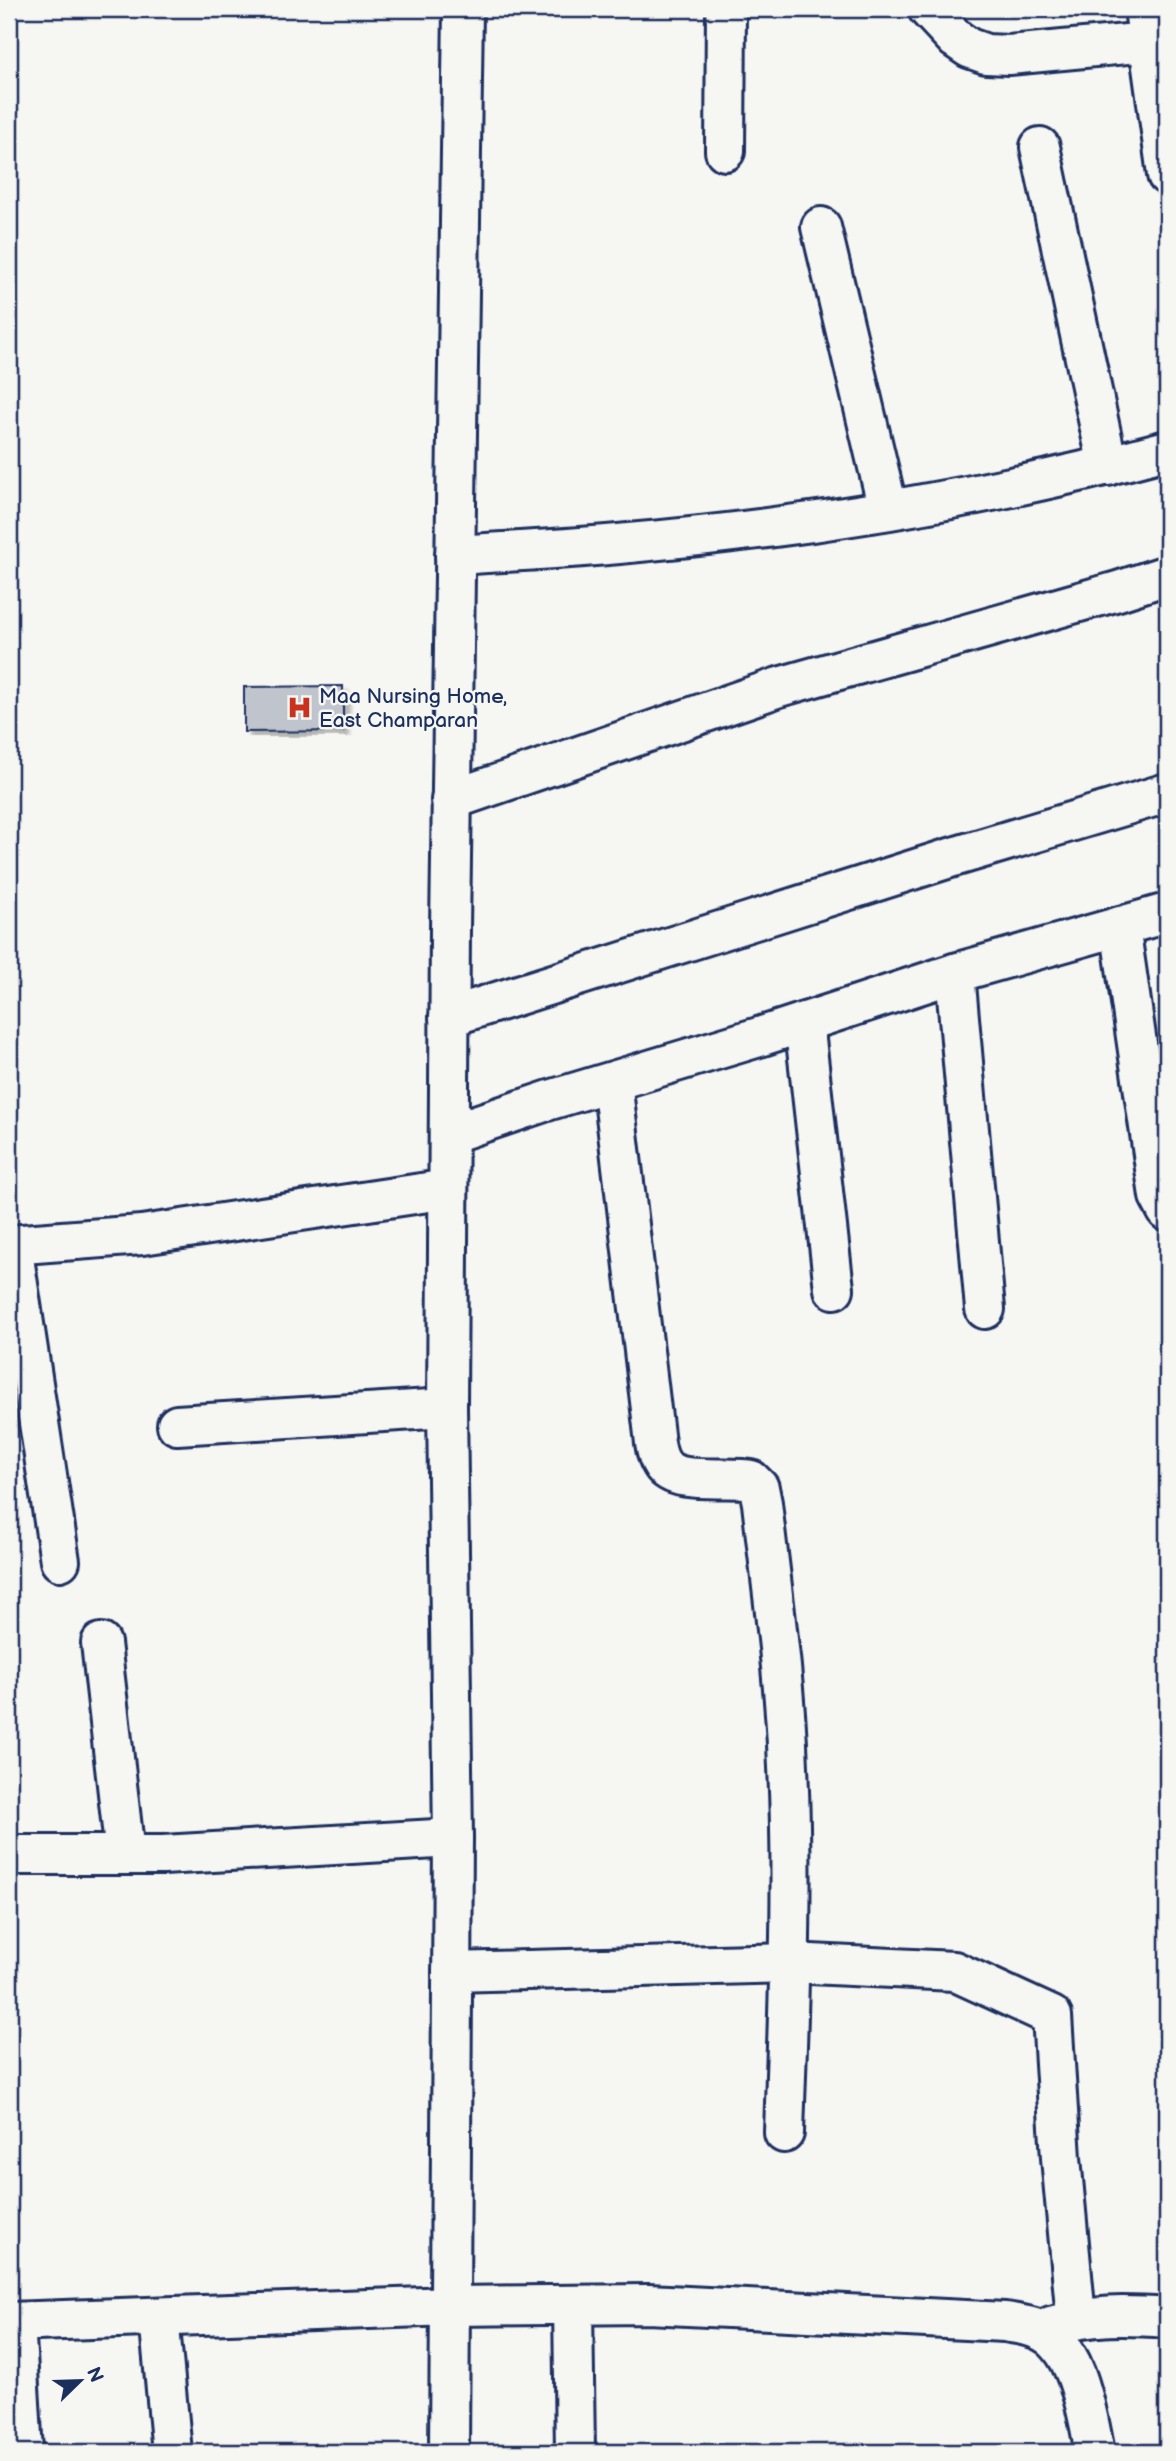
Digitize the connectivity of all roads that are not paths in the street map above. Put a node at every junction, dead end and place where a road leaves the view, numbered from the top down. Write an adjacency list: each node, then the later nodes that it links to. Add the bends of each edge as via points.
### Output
1 (463, 9): 12 (street)
2 (726, 9): 6 (street)
3 (928, 9): 4 (street, via 956,39 986,54 1009,55)
4 (1146, 25): 7 (street)
5 (1040, 146): 10 (street)
6 (725, 151)
7 (1167, 175)
8 (821, 227): 11 (street)
9 (1167, 450): 10 (street)
10 (1108, 466): 11 (street)
11 (888, 509): 12 (street, via 630,543)
12 (454, 555): 15 (street)
13 (1167, 575): 15 (street, via 779,687)
14 (1167, 793): 19 (street)
15 (451, 800): 19 (street)
16 (1167, 914): 17 (street)
17 (1120, 926): 18 (street); 24 (street, via 1159,1196)
18 (955, 973): 20 (street); 27 (street)
19 (449, 1017): 22 (street)
20 (804, 1022): 21 (street); 26 (street)
21 (612, 1082): 22 (street); 35 (street, via 658,1456 676,1476 751,1480 759,1488 789,1770)
22 (449, 1134): 23 (street)
23 (448, 1189): 25 (street, via 142,1235); 28 (street)
24 (1167, 1211)
25 (10, 1245): 30 (street)
26 (834, 1289)
27 (985, 1309)
28 (447, 1408): 29 (street); 32 (street)
29 (177, 1425)
30 (60, 1561)
31 (101, 1643): 34 (street)
32 (453, 1838): 34 (street); 36 (street)
33 (9, 1855): 34 (street)
34 (125, 1855)
35 (790, 1963): 36 (street); 37 (street); 42 (street, via 954,1971 1052,2016)
36 (452, 1972): 39 (street)
37 (784, 2133)
38 (573, 2305): 39 (street); 44 (street, via 648,2304 1005,2322); 48 (street)
39 (451, 2306): 40 (street); 47 (street)
40 (159, 2317): 43 (street); 46 (street)
41 (1167, 2318): 42 (street, via 1101,2315)
42 (1076, 2319): 44 (street)
43 (12, 2322): 45 (street)
44 (1039, 2329): 49 (street, via 1058,2342 1070,2361)
45 (23, 2452)
46 (172, 2452)
47 (449, 2452)
48 (575, 2452)
49 (1096, 2452)

